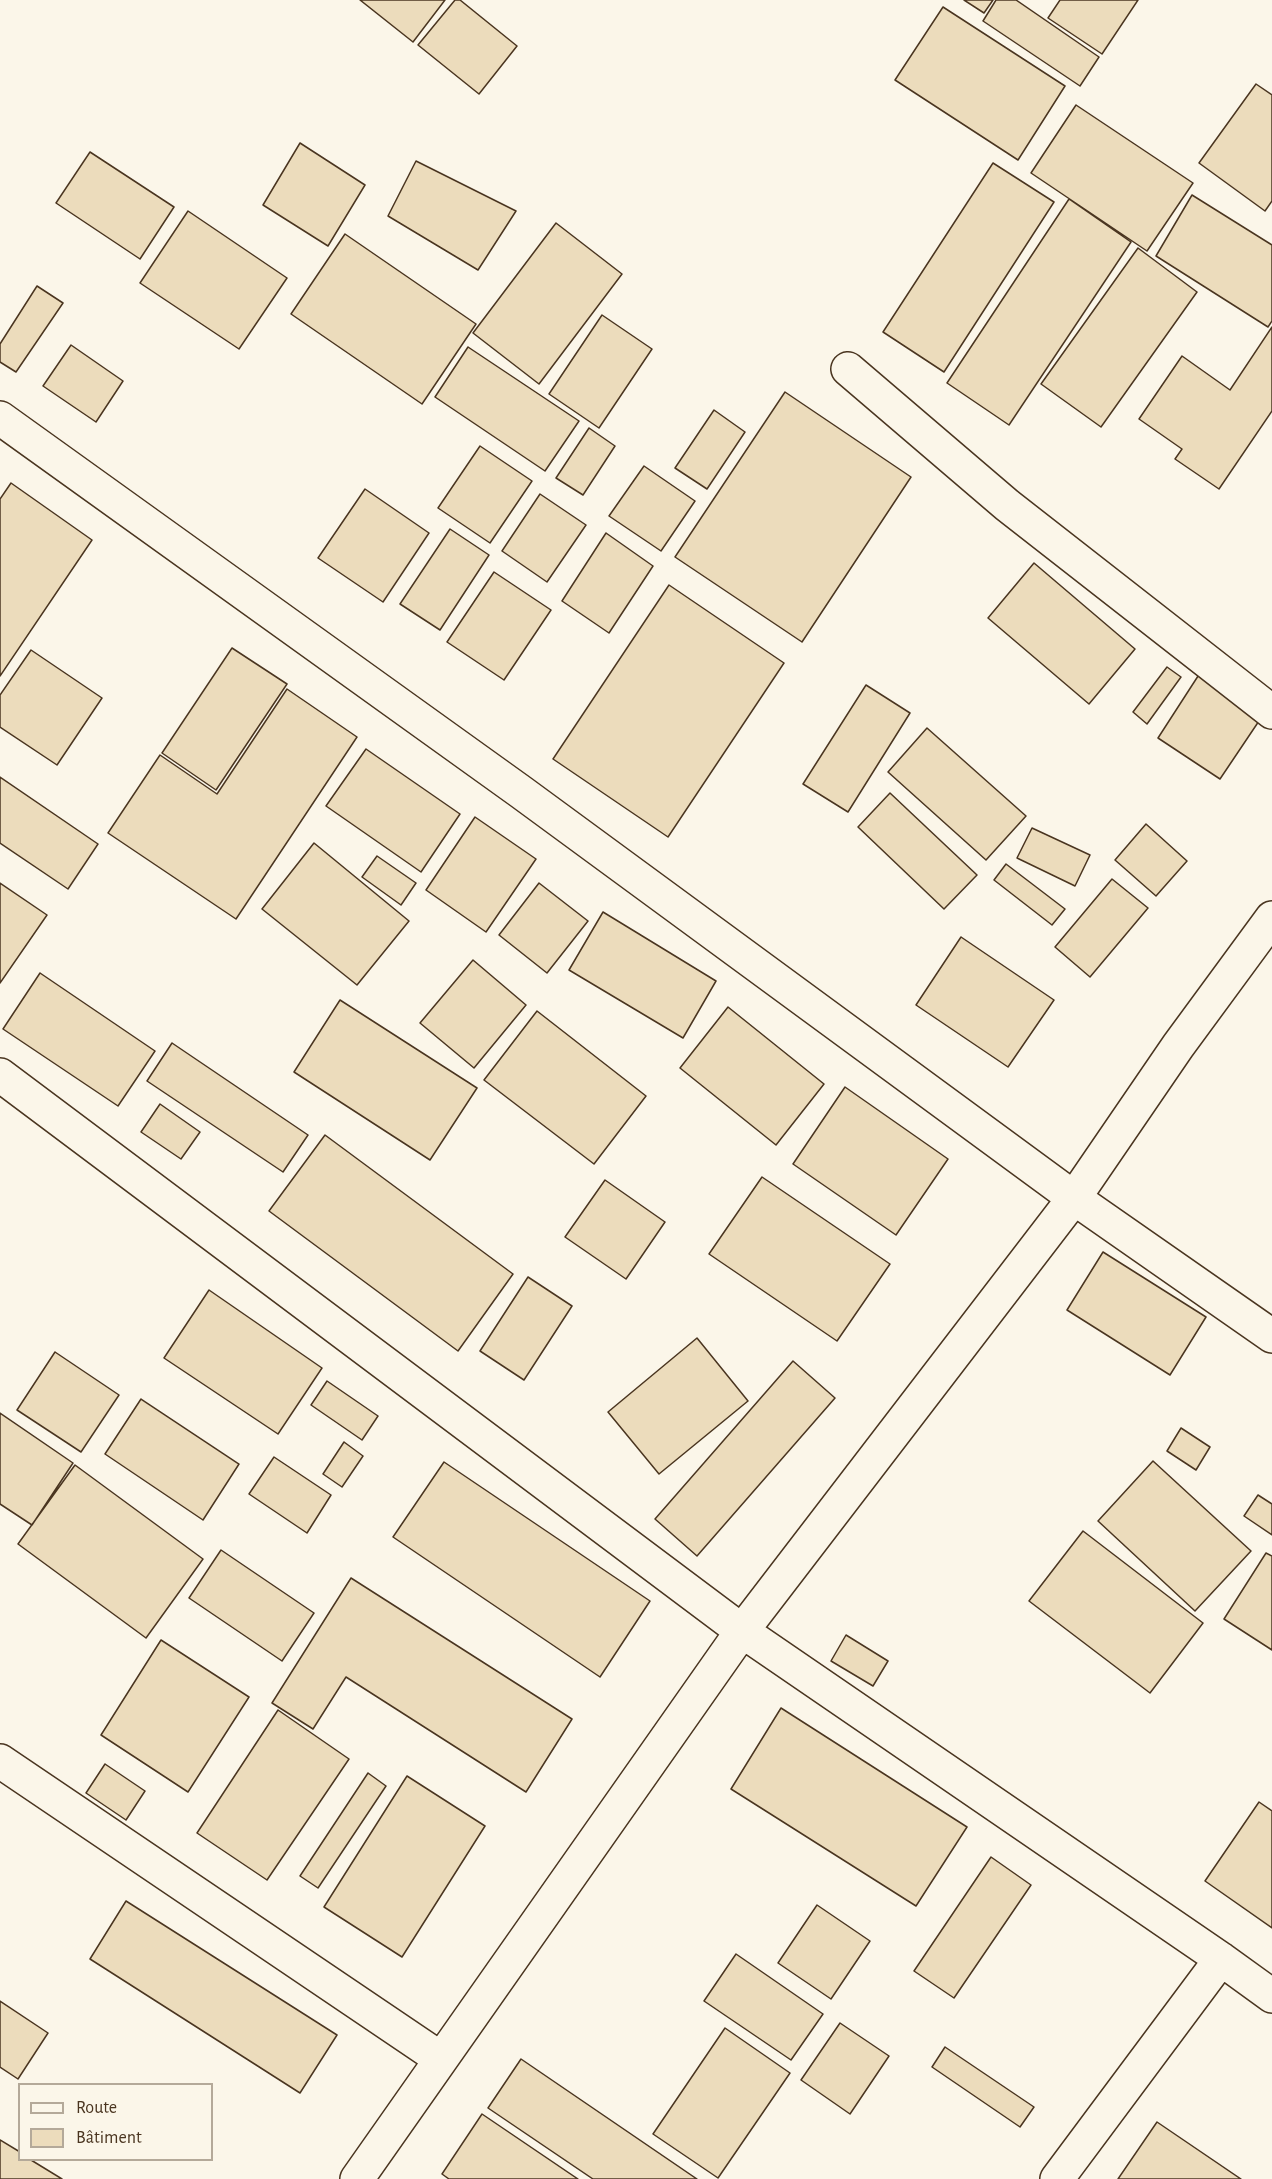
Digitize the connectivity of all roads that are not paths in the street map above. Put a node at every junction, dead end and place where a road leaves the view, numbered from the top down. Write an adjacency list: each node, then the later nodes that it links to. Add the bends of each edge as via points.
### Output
1 (848, 369): 3 (street, via 1007,505)
2 (0, 418): 6 (street, via 521,792)
3 (1272, 712)
4 (1272, 918): 6 (street)
5 (0, 1075): 8 (street)
6 (1074, 1198): 7 (street); 8 (street)
7 (1272, 1336)
8 (742, 1631): 10 (street); 12 (street)
9 (0, 1761): 12 (street)
10 (1221, 1959): 11 (street); 14 (street)
11 (1272, 1996)
12 (441, 2060): 13 (street)
13 (357, 2179)
14 (1057, 2179)

